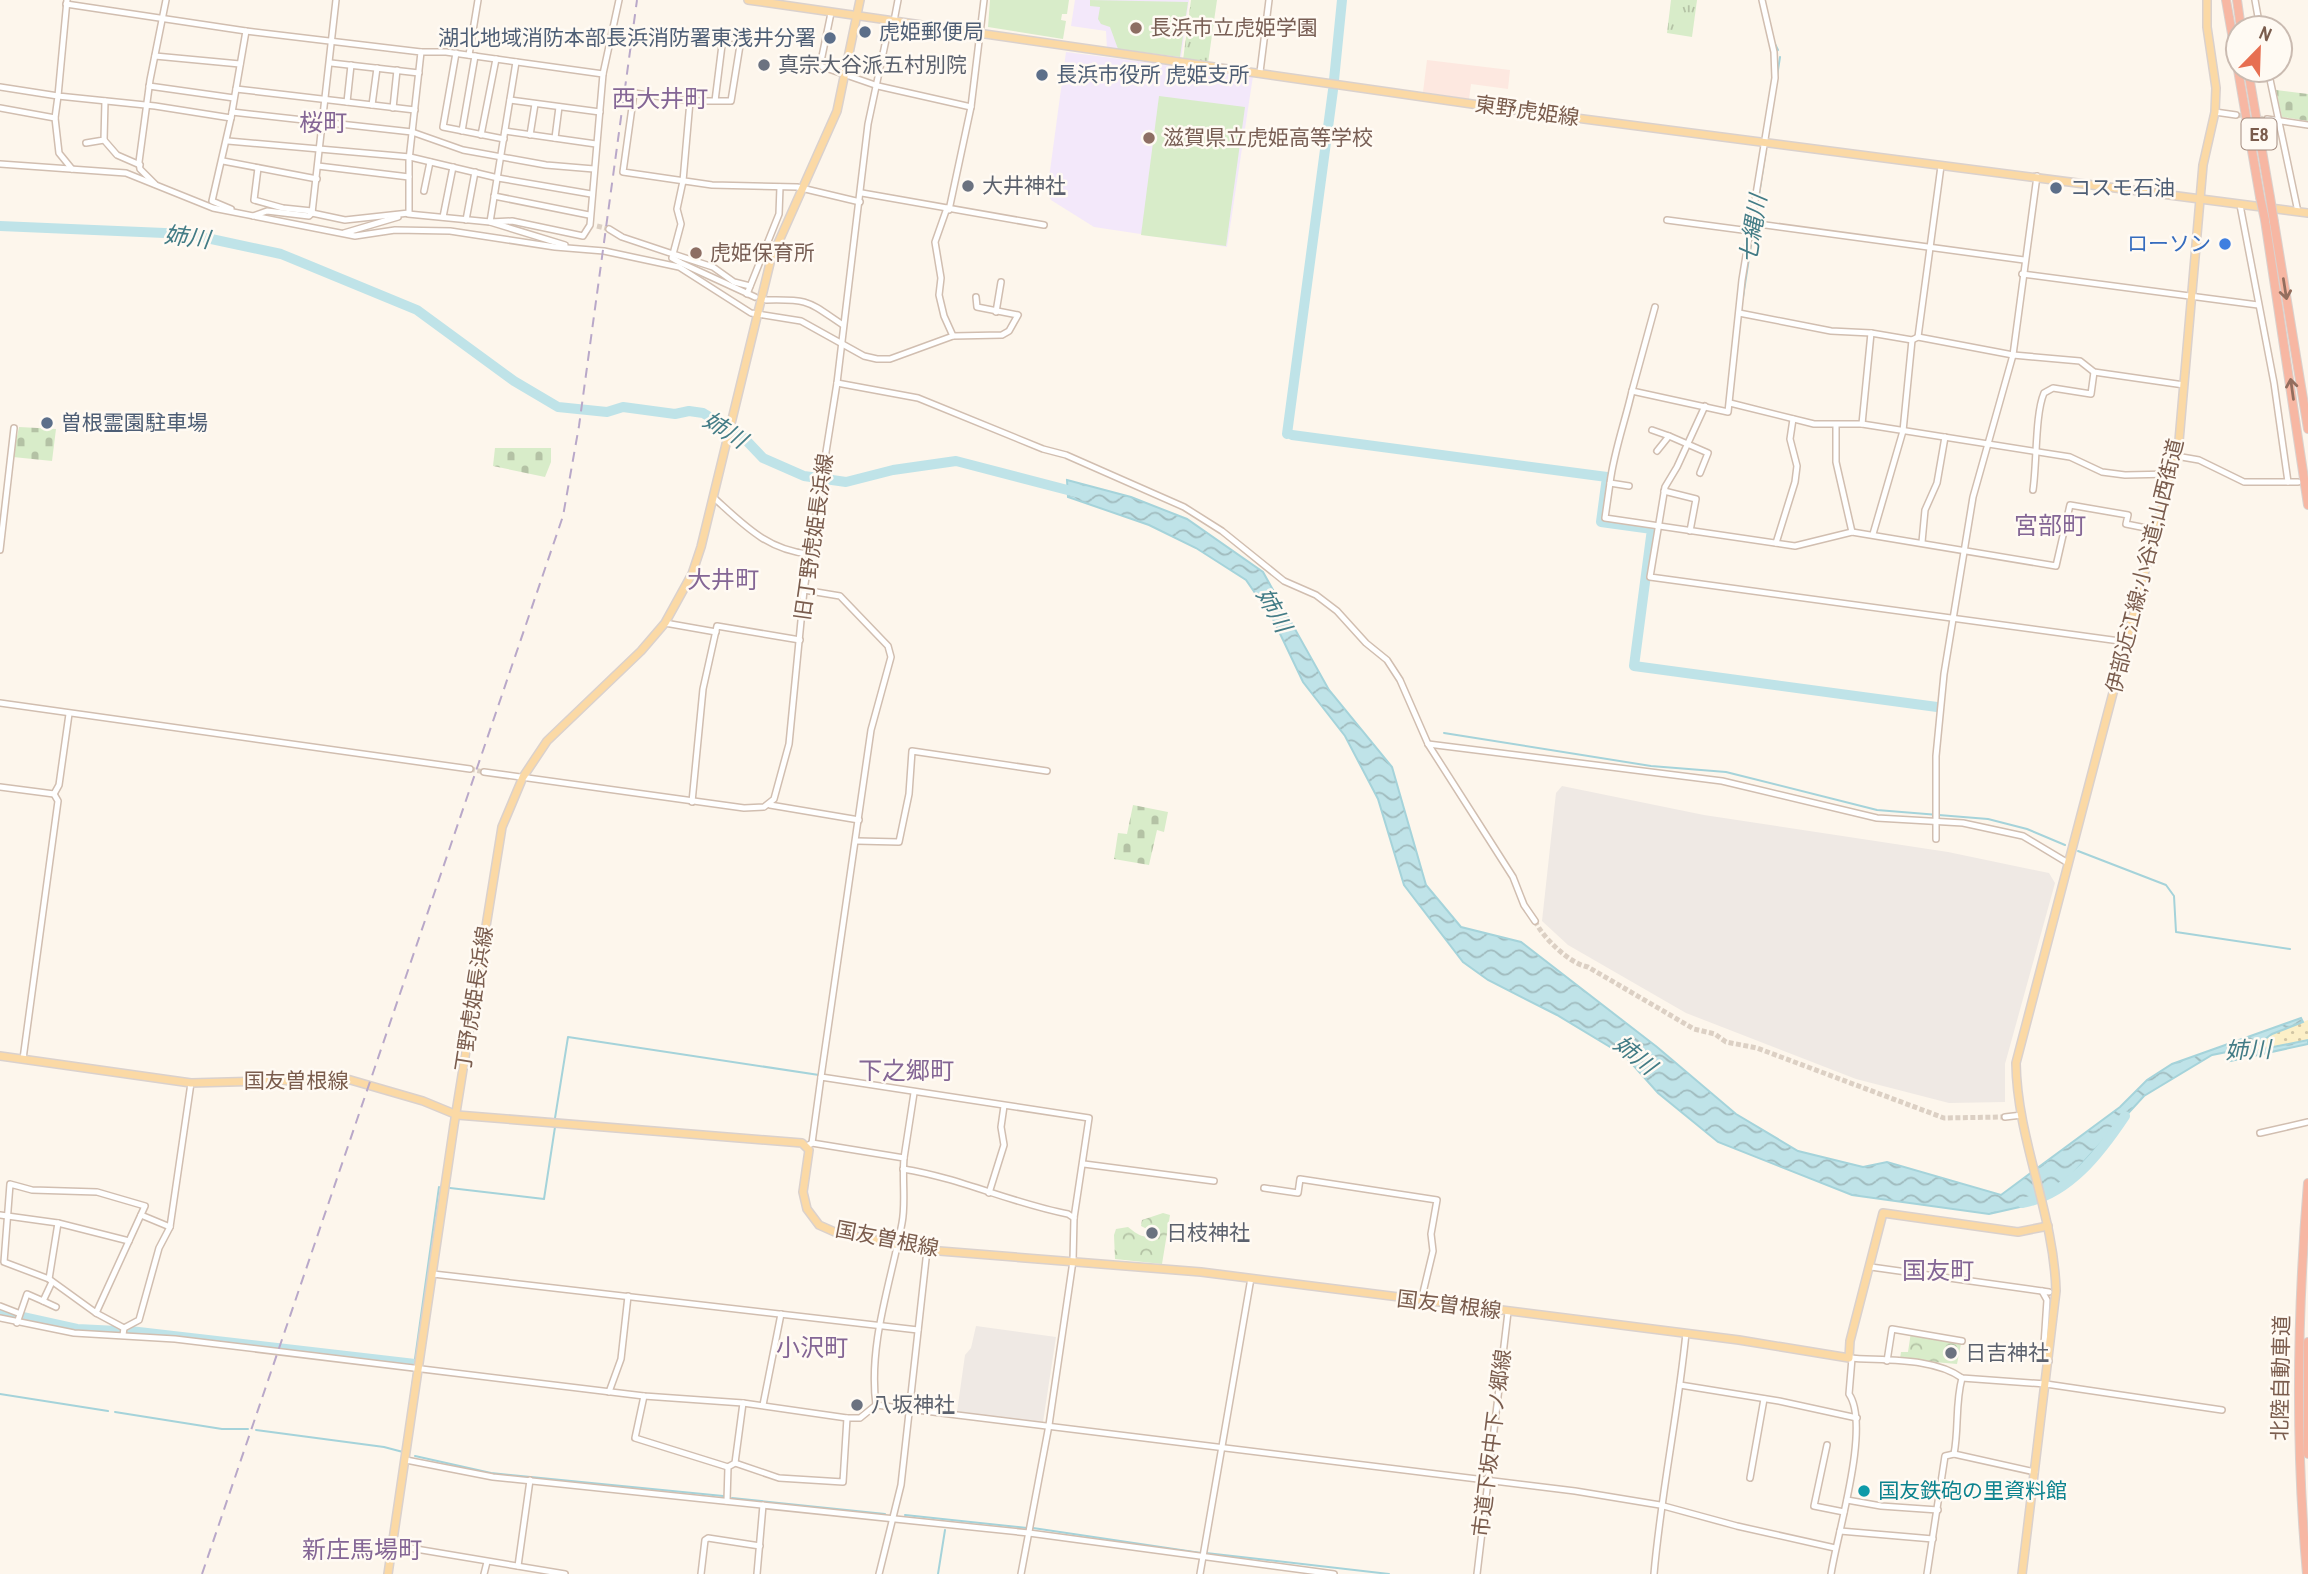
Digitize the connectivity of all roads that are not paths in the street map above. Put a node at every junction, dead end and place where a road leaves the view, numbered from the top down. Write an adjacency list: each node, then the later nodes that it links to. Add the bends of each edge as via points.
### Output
1 (166, 0): 18 (street)
2 (336, 0): 22 (street)
3 (478, 0): 26 (street)
4 (618, 0): 36 (street)
5 (748, 0): 13 (main road, 東野虎姫線)
6 (804, 0): 15 (street)
7 (860, 0): 17 (main road)
8 (898, 0): 19 (street, 旧丁野虎姫長浜線)
9 (984, 0): 21 (street)
10 (1269, 0): 34 (street)
11 (1762, 0): 80 (street, via 1776,63)
12 (2207, 0): 62 (main road, 伊部近江線;小谷道;山西街道)
13 (758, 1): 15 (main road, 東野虎姫線)
14 (66, 2): 18 (street); 45 (street)
15 (803, 10): 16 (main road, 東野虎姫線)
16 (831, 13): 17 (main road, 東野虎姫線); 37 (street, via 820,66)
17 (857, 17): 19 (main road, 東野虎姫線); 37 (main road)
18 (163, 19): 20 (street); 25 (street)
19 (892, 21): 21 (main road, 東野虎姫線); 42 (street, 旧丁野虎姫長浜線)
20 (246, 31): 22 (street); 30 (street)
21 (978, 33): 34 (main road, 東野虎姫線); 57 (street)
22 (333, 41): 23 (street); 29 (street)
23 (421, 52): 24 (street); 35 (street)
24 (456, 53): 26 (street); 70 (street, via 443,127)
25 (155, 56): 30 (street); 41 (street)
26 (472, 56): 27 (street); 70 (street)
27 (496, 59): 28 (street); 73 (street)
28 (516, 62): 36 (street); 48 (street)
29 (331, 63): 31 (street); 47 (street)
30 (240, 64): 44 (street)
31 (352, 65): 32 (street); 52 (street)
32 (377, 68): 33 (street); 55 (street)
33 (397, 71): 35 (street); 59 (street)
34 (1260, 72): 80 (main road, 東野虎姫線)
35 (419, 73): 60 (street)
36 (603, 74): 61 (street)
37 (846, 77): 42 (street); 103 (main road, via 827,136)
38 (2241, 84): 122 (highway, E8, bridge, via 2260,197)
39 (2251, 84): 122 (highway, E8, bridge, via 2270,197)
40 (2270, 84): 67 (street)
41 (149, 86): 46 (street); 54 (street)
42 (878, 86): 57 (street); 105 (street, 旧丁野虎姫長浜線, via 868,124)
43 (0, 87): 45 (street)
44 (236, 89): 46 (street); 47 (street)
45 (58, 96): 49 (street); 65 (street)
46 (234, 98): 63 (street)
47 (327, 99): 52 (street); 68 (street)
48 (510, 100): 53 (street); 71 (street)
49 (105, 101): 54 (street); 77 (street)
50 (690, 101): 51 (street); 100 (street); 100 (street, via 634,93 623,172)
51 (715, 101): 51 (street, via 731,101 741,39 723,37)
52 (347, 102): 55 (street)
53 (535, 104): 56 (street); 74 (street)
54 (147, 105): 63 (street); 88 (street)
55 (372, 105): 59 (street)
56 (559, 107): 61 (street); 75 (street)
57 (971, 107): 111 (street)
58 (0, 108): 65 (street)
59 (393, 108): 60 (street)
60 (415, 110): 72 (street)
61 (600, 112): 81 (street)
62 (2215, 112): 64 (street); 108 (main road, 伊部近江線;小谷道;山西街道)
63 (232, 115): 68 (street); 78 (street)
64 (2236, 115)
65 (55, 118): 93 (street, via 59,153)
66 (2267, 119): 67 (street)
67 (2277, 121): 69 (street); 113 (street)
68 (323, 123): 72 (street); 82 (street)
69 (2308, 125)
70 (462, 131): 73 (street)
71 (505, 131): 74 (street); 76 (street)
72 (412, 132): 83 (street, via 463,150); 84 (street)
73 (481, 135): 76 (street)
74 (530, 135): 75 (street)
75 (555, 138): 81 (street)
76 (504, 139): 83 (street)
77 (104, 140): 79 (street); 88 (street, via 117,155)
78 (228, 141): 82 (street); 85 (street)
79 (86, 143)
80 (1763, 143): 90 (main road, 東野虎姫線); 124 (street)
81 (596, 144): 94 (street)
82 (320, 150): 84 (street); 89 (street)
83 (501, 156): 94 (street); 98 (street)
84 (410, 157): 86 (street); 97 (street)
85 (223, 162): 92 (street); 115 (street, via 212,201)
86 (430, 162): 91 (street); 104 (street)
87 (0, 164): 93 (street)
88 (140, 165): 102 (street)
89 (318, 166): 97 (street); 99 (street)
90 (1941, 166): 96 (main road, 東野虎姫線); 129 (street)
91 (453, 167): 95 (street); 119 (street)
92 (258, 168): 99 (street); 112 (street, via 254,200)
93 (72, 169): 102 (street, via 126,173)
94 (594, 169): 106 (street)
95 (475, 172): 98 (street); 120 (street)
96 (2037, 176): 108 (main road, 東野虎姫線); 132 (street)
97 (410, 177): 114 (street)
98 (498, 178): 106 (street); 107 (street)
99 (317, 179): 112 (street)
100 (683, 181): 101 (street); 131 (street, via 677,209 681,224)
101 (780, 187): 103 (street); 137 (street, via 779,214)
102 (160, 188): 115 (street)
103 (802, 188): 109 (street); 147 (main road, via 771,259)
104 (425, 191)
105 (862, 192): 109 (street, 旧丁野虎姫長浜線); 111 (street)
106 (591, 194): 117 (street)
107 (495, 196): 117 (street); 123 (street)
108 (2200, 200): 110 (main road, 東野虎姫線); 141 (main road, 伊部近江線;小谷道;山西街道)
109 (860, 202): 148 (street, 旧丁野虎姫長浜線)
110 (2240, 205): 113 (main road, 東野虎姫線); 143 (street)
111 (948, 209): 125 (street); 150 (street, via 935,242 939,295)
112 (312, 212): 114 (street, via 345,220); 118 (street, via 309,216 267,211)
113 (2298, 212): 116 (main road, 東野虎姫線)
114 (409, 213): 119 (street); 128 (street)
115 (238, 214): 118 (street)
116 (2308, 214)
117 (589, 215): 123 (street, via 594,225 579,237 512,221)
118 (253, 216): 128 (street)
119 (443, 217): 120 (street)
120 (466, 220): 123 (street)
121 (1667, 220): 127 (street)
122 (2269, 221): 164 (highway, E8, one-way to 164); 183 (highway, E8, one-way to 122)
123 (490, 222): 130 (street)
124 (1751, 223): 127 (street); 129 (street)
125 (1044, 225)
126 (609, 229): 131 (street)
127 (1750, 231): 146 (street)
128 (343, 234): 130 (street, via 450,231)
129 (1930, 248): 132 (street); 151 (street)
130 (575, 249): 135 (street, via 679,267)
131 (673, 254): 133 (street, via 672,258); 137 (street)
132 (2024, 260): 134 (street)
133 (705, 272): 135 (street); 138 (street)
134 (2022, 274): 141 (street); 153 (street)
135 (699, 278): 147 (street)
136 (1001, 282): 145 (street)
137 (750, 286): 138 (street)
138 (747, 295): 139 (street)
139 (755, 297)
140 (976, 297): 145 (street, via 977,307)
141 (2192, 297): 143 (street); 156 (main road, 伊部近江線;小谷道;山西街道)
142 (766, 300): 148 (street, via 797,298)
143 (2258, 305): 176 (street)
144 (1655, 307): 157 (street)
145 (996, 312): 150 (street, via 1018,315 1009,331)
146 (1739, 313): 149 (street, via 1831,331); 158 (street)
147 (756, 318): 152 (street, via 801,321); 182 (main road, 丁野虎姫長浜線)
148 (843, 325): 152 (street, 旧丁野虎姫長浜線)
149 (1871, 333): 151 (street); 162 (street)
150 (953, 336): 152 (street, via 890,359 864,356)
151 (1915, 339): 153 (street); 166 (street)
152 (842, 345): 155 (street, 旧丁野虎姫長浜線)
153 (2014, 355): 154 (street, via 2080,361); 169 (street)
154 (2094, 372): 156 (street); 172 (street, via 2091,394 2053,388 2044,393)
155 (836, 383): 194 (street, 旧丁野虎姫長浜線); 203 (street, via 918,398 1184,507 1284,581 1316,594 1349,621 1400,680)
156 (2184, 385): 173 (main road, 伊部近江線;小谷道;山西街道)
157 (1632, 391): 159 (street); 178 (street)
158 (1730, 403): 159 (street, via 1728,412); 160 (street)
159 (1705, 405): 170 (street)
160 (1793, 419): 161 (street); 191 (street, via 1790,439 1797,466 1795,482)
161 (1836, 425): 162 (street); 188 (street, via 1836,461)
162 (1862, 425): 166 (street)
163 (13, 428): 185 (street)
164 (2308, 429)
165 (1652, 430): 167 (street)
166 (1903, 431): 168 (street); 189 (street)
167 (1669, 436): 170 (street); 171 (street)
168 (1945, 437): 169 (street); 190 (street, via 1937,483 1925,510)
169 (1987, 442): 172 (street); 192 (street)
170 (1689, 444): 174 (street, via 1708,453); 181 (street)
171 (1657, 451)
172 (2038, 452): 175 (street, via 2070,457 2102,472); 180 (street)
173 (2176, 456): 175 (main road, 伊部近江線;小谷道;山西街道); 176 (street, via 2199,460 2244,482)
174 (1700, 473)
175 (2172, 474): 186 (main road, 伊部近江線;小谷道;山西街道)
176 (2288, 482): 177 (street)
177 (2298, 482)
178 (1610, 483): 179 (street); 184 (street, via 1605,518)
179 (1629, 485)
180 (2032, 490)
181 (1664, 491): 184 (street); 187 (street, via 1696,499)
182 (714, 494): 194 (street, via 769,545); 197 (main road, 丁野虎姫長浜線, via 692,574)
183 (2308, 505)
184 (1657, 526): 187 (street); 196 (street, via 1650,577)
185 (1, 527): 193 (street)
186 (2156, 530): 192 (street, via 2126,524 2128,514 2070,505 2056,566); 200 (main road, 伊部近江線;小谷道;山西街道)
187 (1690, 531): 191 (street)
188 (1852, 532): 189 (street); 191 (street, via 1805,545)
189 (1874, 534): 190 (street)
190 (1922, 542): 192 (street)
191 (1776, 543)
192 (1965, 549): 196 (street)
193 (0, 550)
194 (810, 555): 195 (street, 旧丁野虎姫長浜線)
195 (804, 590): 199 (street, 旧丁野虎姫長浜線); 212 (street, via 840,596 888,646 891,657 872,730)
196 (1954, 617): 200 (street); 213 (street, via 1936,756)
197 (664, 623): 198 (street); 207 (main road, 丁野虎姫長浜線, via 641,651 560,727)
198 (716, 632): 199 (street, via 717,626); 210 (street, via 702,697)
199 (800, 640): 211 (street, 旧丁野虎姫長浜線, via 789,744 779,789)
200 (2127, 642): 216 (main road, 伊部近江線;小谷道;山西街道)
201 (0, 703): 202 (street)
202 (69, 713): 204 (street); 209 (street)
203 (1428, 744): 213 (street, via 1722,781 1877,818); 217 (street, via 1513,877)
204 (470, 769)
205 (1047, 771): 215 (street, via 912,751 899,842)
206 (484, 772): 207 (street)
207 (523, 776): 210 (street); 224 (main road, 丁野虎姫長浜線, via 509,806 496,855)
208 (0, 787): 209 (street)
209 (54, 794): 219 (street, via 58,801)
210 (692, 802): 211 (street, via 744,808)
211 (770, 805): 212 (street)
212 (859, 820): 215 (street)
213 (1937, 821): 214 (street); 216 (street, via 2023,836)
214 (1936, 839)
215 (857, 841): 220 (street)
216 (2068, 863): 226 (main road, 伊部近江線;小谷道;山西街道, via 2018,1049)
217 (1535, 921)
218 (0, 1056): 219 (main road, 国友曽根線)
219 (23, 1059): 221 (main road, 国友曽根線)
220 (821, 1077): 222 (street); 229 (street)
221 (191, 1083): 224 (main road, 国友曽根線, via 347,1079); 242 (street)
222 (914, 1093): 223 (street); 230 (street)
223 (1004, 1106): 231 (street, via 1089,1118); 236 (street, via 1004,1146)
224 (457, 1115): 229 (main road, 国友曽根線); 248 (main road, 丁野虎姫長浜線)
225 (2005, 1117): 226 (street)
226 (2023, 1119): 241 (main road, 伊部近江線;小谷道;山西街道)
227 (2308, 1122): 228 (street)
228 (2260, 1133)
229 (809, 1144): 230 (street); 244 (main road, 国友曽根線, via 803,1192 807,1209 819,1225 837,1233)
230 (904, 1158): 232 (street)
231 (1084, 1164): 233 (street); 239 (street)
232 (903, 1168): 236 (street, via 945,1176); 244 (street)
233 (1214, 1181)
234 (2308, 1183): 329 (highway, 北陸自動車道, via 2297,1403)
235 (1264, 1188): 255 (street, via 1298,1193 1300,1179 1437,1200 1430,1234 1433,1251)
236 (989, 1194): 239 (street)
237 (3, 1215): 238 (street, via 10,1184 32,1190 97,1192 145,1206); 240 (street); 250 (street, via 4,1262)
238 (141, 1215): 242 (street); 243 (street)
239 (1074, 1219): 246 (street)
240 (58, 1223): 243 (street); 250 (street)
241 (2048, 1226): 247 (main road, via 2018,1232 1883,1213); 272 (main road, 伊部近江線;小谷道;山西街道, via 2056,1291)
242 (170, 1227): 264 (street, via 159,1248 139,1320)
243 (129, 1241): 259 (street)
244 (898, 1244): 245 (main road, 国友曽根線); 263 (street)
245 (927, 1250): 246 (main road, 国友曽根線); 265 (street)
246 (1073, 1261): 249 (main road, 国友曽根線); 287 (street)
247 (1871, 1267): 251 (street); 270 (main road)
248 (433, 1274): 253 (street); 273 (main road, 丁野虎姫長浜線)
249 (1251, 1278): 255 (main road, 国友曽根線); 289 (street)
250 (50, 1280): 254 (street); 259 (street)
251 (2042, 1290): 252 (street); 272 (street, via 2047,1300 2043,1360)
252 (2049, 1292)
253 (628, 1296): 260 (street); 277 (street, via 621,1359)
254 (43, 1301): 257 (street); 262 (street, via 27,1294)
255 (1421, 1301): 258 (main road, 国友曽根線)
256 (0, 1306): 262 (street)
257 (56, 1307)
258 (1508, 1312): 266 (main road, 国友曽根線); 298 (street, 市道下坂中下ノ郷線)
259 (96, 1313): 264 (street)
260 (781, 1314): 263 (street); 281 (street)
261 (0, 1318): 262 (street)
262 (18, 1318): 267 (street, via 74,1333)
263 (881, 1325): 265 (street); 282 (street)
264 (124, 1328): 267 (street)
265 (918, 1330): 283 (street)
266 (1686, 1333): 270 (main road, 国友曽根線); 276 (street)
267 (123, 1335): 273 (street)
268 (1962, 1341): 271 (street, via 1892,1329)
269 (2308, 1342): 291 (highway, 北陸自動車道)
270 (1850, 1358): 271 (street); 286 (street, via 1849,1394)
271 (1887, 1361): 274 (street, via 1953,1371)
272 (2049, 1361): 275 (main road, 伊部近江線;小谷道;山西街道)
273 (419, 1370): 277 (street); 292 (main road, 丁野虎姫長浜線)
274 (1962, 1378): 275 (street); 290 (street, via 1955,1405 1959,1425)
275 (2046, 1384): 284 (street); 295 (main road, 伊部近江線;小谷道;山西街道)
276 (1680, 1385): 279 (street); 302 (street)
277 (609, 1392): 278 (street)
278 (644, 1396): 280 (street); 294 (street, via 635,1438)
279 (1764, 1399): 286 (street); 296 (street)
280 (743, 1402): 281 (street); 293 (street)
281 (763, 1405): 285 (street)
282 (876, 1405): 283 (street); 285 (street, via 866,1415)
283 (910, 1408): 287 (street); 305 (street)
284 (2222, 1409)
285 (848, 1418): 293 (street, via 842,1482 779,1478)
286 (1857, 1418): 299 (street)
287 (1049, 1425): 289 (street); 307 (street)
288 (1827, 1445): 304 (street, via 1814,1506)
289 (1222, 1447): 298 (street); 312 (street)
290 (1954, 1454): 295 (street); 303 (street, via 1945,1456)
291 (2308, 1454)
292 (406, 1460): 297 (street); 309 (main road, 丁野虎姫長浜線)
293 (735, 1463): 294 (street)
294 (728, 1468): 300 (street)
295 (2035, 1472): 328 (main road, 伊部近江線;小谷道;山西街道)
296 (1750, 1478)
297 (530, 1480): 300 (street); 314 (street)
298 (1488, 1480): 302 (street); 324 (street, 市道下坂中下ノ郷線)
299 (1847, 1500): 303 (street); 304 (street)
300 (727, 1501): 301 (street)
301 (763, 1505): 305 (street); 310 (street)
302 (1660, 1505): 311 (street); 325 (street)
303 (1938, 1510): 308 (street)
304 (1844, 1512): 306 (street)
305 (895, 1519): 307 (street); 320 (street)
306 (1840, 1531): 308 (street); 311 (street)
307 (1029, 1532): 312 (street); 321 (street)
308 (1933, 1539): 327 (street)
309 (392, 1545): 313 (street); 315 (main road, 丁野虎姫長浜線)
310 (760, 1546): 318 (street, via 708,1538); 319 (street)
311 (1835, 1548): 326 (street)
312 (1203, 1554): 322 (street); 323 (street)
313 (486, 1562): 314 (street); 316 (street)
314 (518, 1566): 317 (street)
315 (388, 1574)
316 (484, 1574)
317 (565, 1574)
318 (701, 1574)
319 (757, 1574)
320 (879, 1574)
321 (1021, 1574)
322 (1200, 1574)
323 (1334, 1574)
324 (1477, 1574)
325 (1654, 1574)
326 (1831, 1574)
327 (1927, 1574)
328 (2022, 1574)
329 (2307, 1574)

